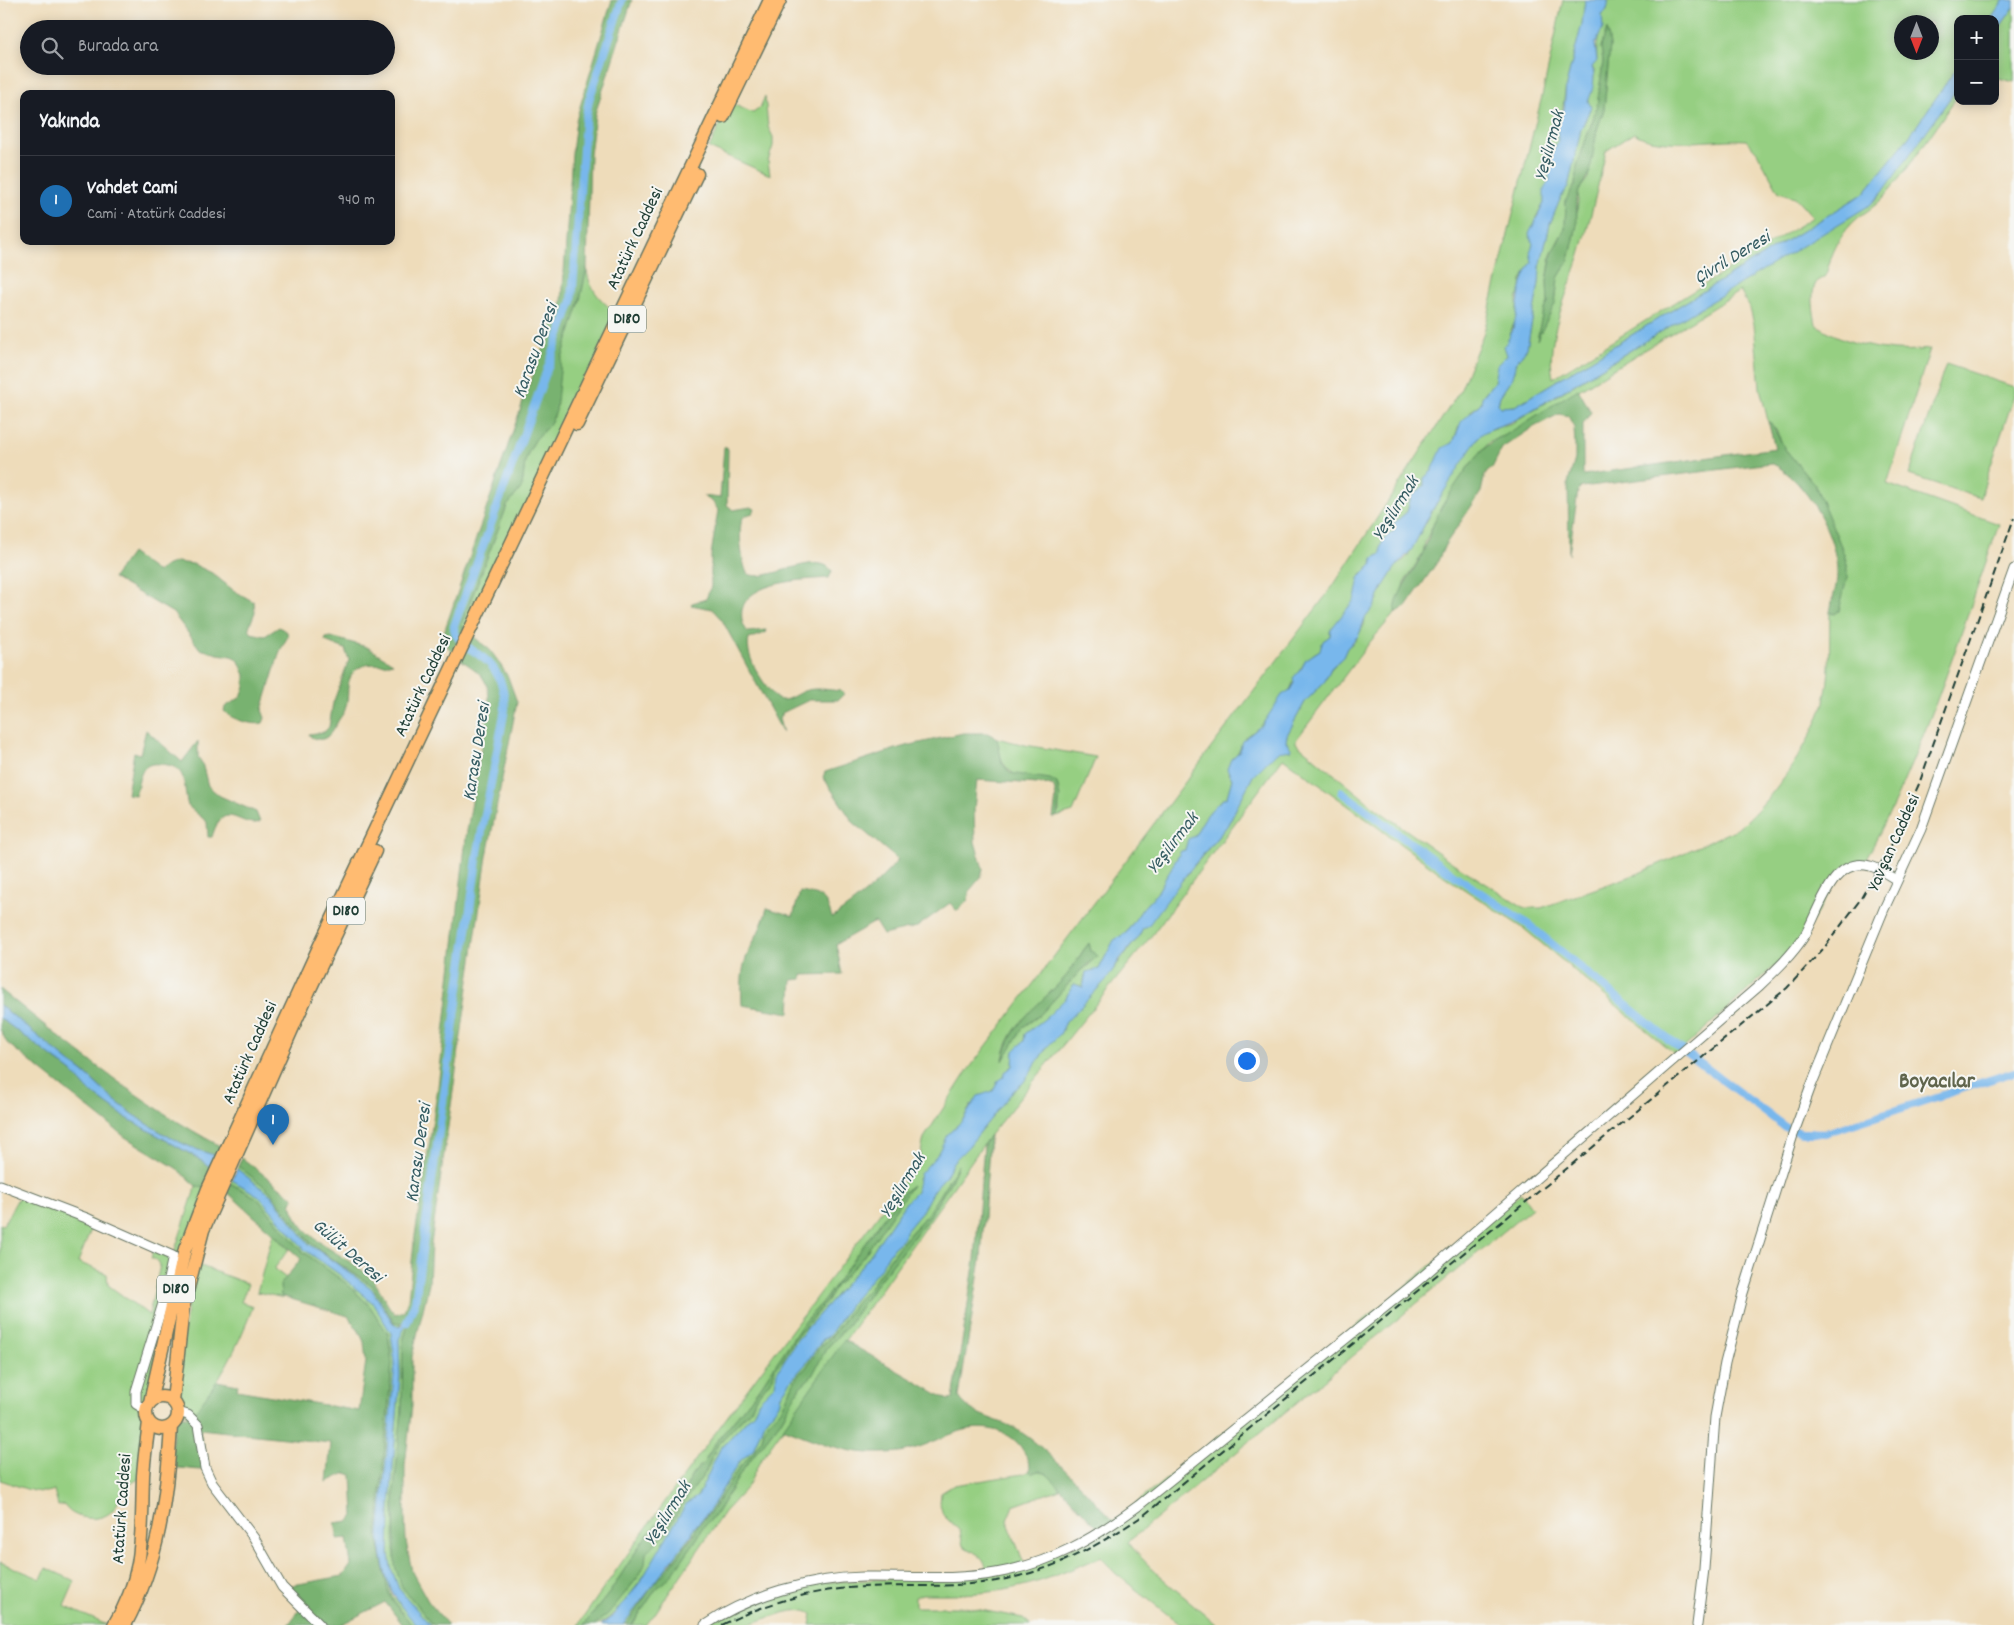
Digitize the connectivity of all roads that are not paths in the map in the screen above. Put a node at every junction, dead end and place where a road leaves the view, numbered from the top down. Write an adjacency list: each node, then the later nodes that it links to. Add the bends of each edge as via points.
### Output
1 (770, 0): 4 (highway, Atatürk Caddesi / D180)
2 (780, 0): 4 (highway, Atatürk Caddesi / D180)
3 (2014, 569): 5 (street, Yavşan Caddesi, via 1945,768)
4 (472, 635): 6 (highway, Atatürk Caddesi / D180)
5 (1897, 880): 14 (street, via 1869,865 1842,871 1830,885 1789,956 1759,986 1415,1283 1138,1506 1093,1538 1041,1561 994,1574 846,1577 810,1583 737,1607); 15 (street, Yavşan Caddesi, via 1796,1125 1743,1292 1715,1417)
6 (218, 1181): 8 (highway, Atatürk Caddesi / D180, via 189,1278 179,1332); 9 (highway, Atatürk Caddesi / D180, via 186,1249)
7 (0, 1185): 9 (street, via 173,1256 163,1304 136,1391 136,1404)
8 (176, 1406): 9 (highway, via 161,1396); 10 (highway, Atatürk Caddesi, via 177,1418); 13 (street, via 198,1425 204,1468 212,1484 254,1538 282,1587)
9 (148, 1411): 10 (highway, via 159,1429); 11 (highway, Atatürk Caddesi / D180, via 139,1564 128,1598)
10 (171, 1426): 12 (highway, Atatürk Caddesi, via 161,1530 143,1589)
11 (114, 1625)
12 (125, 1625)
13 (320, 1625)
14 (706, 1625)
15 (1697, 1625)

